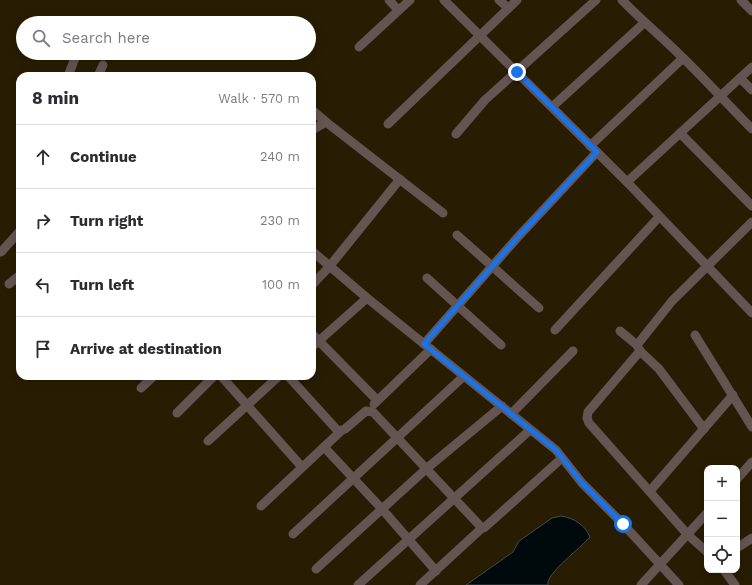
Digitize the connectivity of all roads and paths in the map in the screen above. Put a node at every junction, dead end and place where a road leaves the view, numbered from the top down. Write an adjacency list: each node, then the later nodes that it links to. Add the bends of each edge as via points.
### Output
1 (389, 0): 10 (street)
2 (410, 0): 10 (street)
3 (444, 0): 13 (street)
4 (499, 0): 9 (street)
5 (517, 0): 9 (street)
6 (596, 0): 21 (street)
7 (622, 0): 12 (street)
8 (741, 0): 11 (street)
9 (508, 8): 13 (street)
10 (398, 10): 14 (street)
11 (752, 11)
12 (644, 23): 15 (street); 25 (street)
13 (480, 35): 21 (street); 28 (street)
14 (359, 47)
15 (683, 58): 24 (street); 33 (street)
16 (74, 60): 19 (street)
17 (103, 65): 20 (street)
18 (752, 67): 22 (street)
19 (70, 72)
20 (100, 72)
21 (517, 72): 25 (street); 32 (street, via 485,100)
22 (740, 78): 23 (street); 24 (street)
23 (752, 90)
24 (719, 96): 30 (street); 31 (street)
25 (552, 108): 33 (street)
26 (316, 113): 27 (street)
27 (326, 122): 29 (street); 34 (street)
28 (388, 124)
29 (316, 128)
30 (752, 129)
31 (680, 133): 35 (street); 36 (street)
32 (456, 134)
33 (593, 149): 35 (street); 45 (street)
34 (400, 179): 37 (street); 44 (street)
35 (627, 182): 38 (street)
36 (752, 206)
37 (443, 212)
38 (660, 217): 46 (street); 55 (street)
39 (752, 222): 46 (street)
40 (16, 235): 42 (street)
41 (457, 236): 45 (street)
42 (1, 252)
43 (316, 254): 44 (street)
44 (329, 267): 49 (street); 51 (street)
45 (492, 267): 52 (street); 53 (street)
46 (706, 267): 54 (street); 62 (street, via 672,301)
47 (16, 278): 50 (street)
48 (427, 278): 52 (street)
49 (316, 281)
50 (9, 284)
51 (366, 298): 58 (street); 61 (street)
52 (458, 306): 60 (street); 61 (street)
53 (539, 308)
54 (752, 313)
55 (555, 330)
56 (620, 331): 62 (street)
57 (695, 335): 71 (street)
58 (316, 338)
59 (316, 342): 72 (street)
60 (501, 345)
61 (427, 347): 64 (street); 72 (street)
62 (638, 348): 79 (street, via 659,369); 91 (street, via 588,412 587,418)
63 (573, 351): 77 (street)
64 (464, 376): 74 (street); 82 (street)
65 (150, 380): 70 (street)
66 (210, 380): 76 (street)
67 (224, 380): 73 (street)
68 (275, 380): 73 (street)
69 (292, 380): 81 (street, via 332,426)
70 (141, 388)
71 (733, 394): 78 (street); 79 (street)
72 (377, 400): 75 (street)
73 (246, 406): 83 (street); 87 (street)
74 (502, 406): 77 (street); 88 (street)
75 (368, 410): 81 (street); 82 (street)
76 (177, 413)
77 (511, 414): 80 (street)
78 (752, 427)
79 (704, 429): 91 (street)
80 (530, 430): 85 (street, via 556,450); 92 (street)
81 (340, 431): 84 (street)
82 (398, 438): 88 (street); 90 (street)
83 (208, 441)
84 (324, 447): 87 (street); 90 (street)
85 (562, 458): 96 (street); 103 (street, via 582,483)
86 (752, 462): 89 (street)
87 (302, 468): 93 (street)
88 (426, 469): 92 (street); 94 (street)
89 (740, 476)
90 (354, 478): 94 (street); 97 (street)
91 (650, 491): 98 (street)
92 (452, 499): 96 (street); 100 (street)
93 (261, 506)
94 (382, 509): 100 (street); 104 (street)
95 (704, 516): 98 (street)
96 (482, 528): 105 (street)
97 (293, 534)
98 (688, 535): 102 (street); 103 (street)
99 (752, 538): 101 (street)
100 (409, 540): 105 (street); 107 (street)
101 (740, 546)
102 (704, 549)
103 (659, 564): 109 (street); 110 (street)
104 (316, 569)
105 (436, 571): 108 (street)
106 (726, 573): 111 (street)
107 (358, 585)
108 (420, 585)
109 (641, 585)
110 (679, 585)
111 (735, 585)

